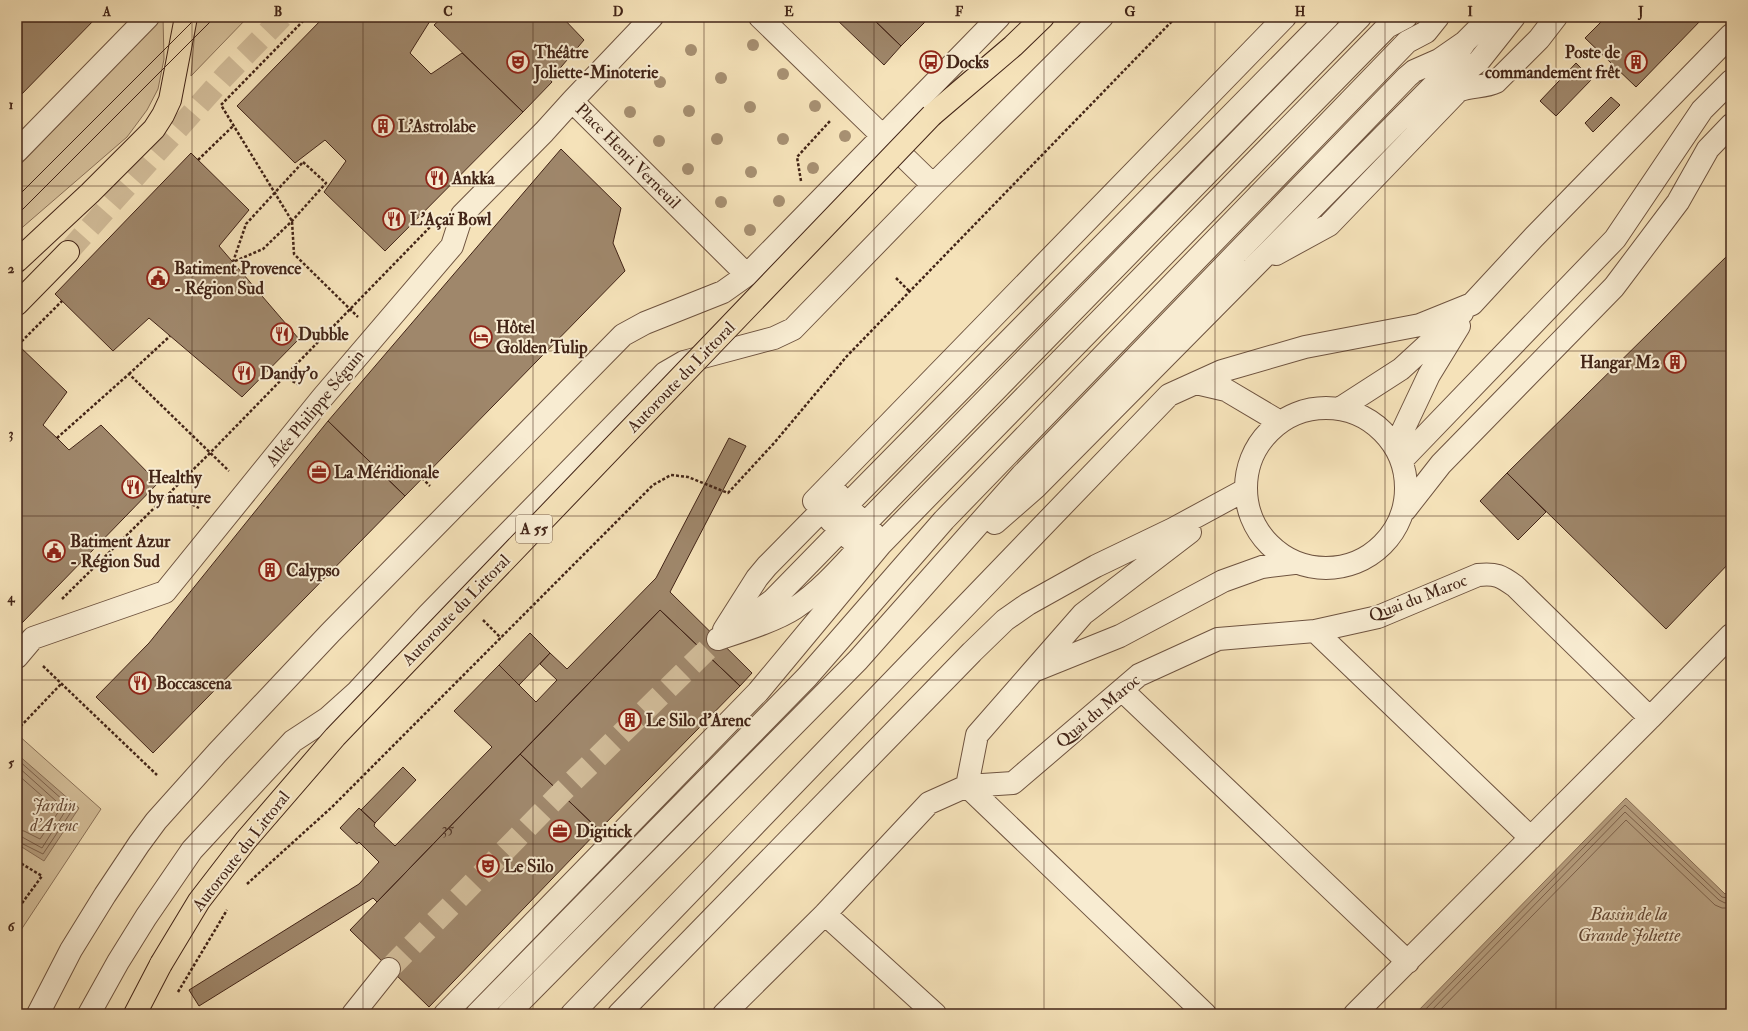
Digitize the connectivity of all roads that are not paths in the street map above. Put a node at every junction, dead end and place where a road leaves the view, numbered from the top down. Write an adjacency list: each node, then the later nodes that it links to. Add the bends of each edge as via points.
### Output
1 (148, 17): 30 (street)
2 (186, 17): 33 (highway, via 170,100 154,129)
3 (652, 17): 26 (street, Place Henri Verneuil)
4 (760, 17): 29 (street)
5 (999, 17): 29 (street)
6 (1024, 17): 27 (highway)
7 (1043, 17): 27 (highway)
8 (1285, 17): 48 (street, via 754,563)
9 (1307, 17): 48 (street, via 767,566)
10 (1328, 17): 48 (street)
11 (1344, 17): 48 (street, via 773,600)
12 (1360, 17): 48 (street, via 792,599)
13 (1377, 17): 48 (street, via 816,590 784,614)
14 (1406, 17): 63 (street, via 1386,27 881,544 758,692)
15 (1412, 17): 51 (street, via 1394,41 910,540 858,604)
16 (1438, 17): 51 (street, via 1426,32 1407,42 944,520)
17 (1449, 17): 51 (street, via 942,536 889,599)
18 (1478, 17): 24 (street)
19 (1490, 17): 24 (street)
20 (1514, 17): 34 (street, via 1479,61 1451,82 1304,228)
21 (1556, 17): 34 (street, via 1539,39 1496,82 1489,86 1464,88 1458,91 1329,225)
22 (1094, 21): 31 (street)
23 (1731, 35): 37 (street)
24 (1452, 50): 34 (street, via 1440,78); 45 (street, via 1406,77 1027,470)
25 (1731, 81): 41 (street, via 1702,110 1615,239)
26 (572, 102): 35 (street, Place Henri Verneuil); 49 (street, Allée Philippe Séguin, via 462,215 452,246 370,340 165,592 34,638)
27 (932, 115): 61 (highway, Autoroute du Littoral / A 55, bridge, via 335,737 246,840 199,901)
28 (1731, 125): 43 (street, via 1708,149 1678,202 1614,288 1441,464)
29 (883, 136): 31 (street); 35 (street)
30 (17, 151)
31 (933, 185): 60 (street, via 793,329 774,338 684,362 665,373 428,615 357,692 328,718 293,741 192,850 146,917)
32 (68, 252): 36 (highway)
33 (17, 261)
34 (1258, 263): 45 (street, via 1036,488)
35 (747, 275): 59 (street, via 723,292 623,335 330,633 156,821 105,895)
36 (17, 304)
37 (1472, 304): 38 (street, via 1420,325 1305,347 1222,371); 39 (street, via 1401,369); 41 (street, via 1429,375)
38 (1196, 383): 40 (street, via 1226,390); 66 (street, via 1169,395)
39 (1339, 409): 40 (street, via 1308,410); 41 (street, via 1371,422 1385,433)
40 (1280, 422): 42 (street, via 1261,440 1249,464)
41 (1399, 453): 43 (street, via 1407,485)
42 (1246, 490): 44 (street, via 1249,513 1260,533 1275,550); 50 (street, via 1083,614); 67 (street, via 1096,566 1028,604 1005,620)
43 (1405, 510): 44 (street, via 1395,531 1380,548 1362,561 1339,568 1316,568)
44 (1294, 562): 50 (street, via 1262,568 1223,581 1120,636)
45 (919, 591): 65 (street, via 858,660)
46 (1315, 631): 52 (street, Quai du Maroc, via 1218,639 1139,675); 53 (street, Quai du Maroc, via 1378,617 1478,575 1492,573 1515,586); 55 (street)
47 (1731, 635): 53 (street)
48 (718, 639)
49 (21, 653)
50 (1033, 671): 54 (street, via 977,736)
51 (806, 677): 64 (street)
52 (1122, 690): 54 (street, Quai du Maroc, via 1013,783); 57 (street)
53 (1650, 718): 55 (street)
54 (968, 786): 56 (street, via 930,803); 70 (street)
55 (1531, 838): 57 (street)
56 (825, 914): 68 (street); 69 (street)
57 (1408, 962): 71 (street)
58 (388, 969): 62 (street)
59 (38, 1014)
60 (89, 1014)
61 (134, 1014)
62 (353, 1014)
63 (445, 1014)
64 (477, 1014)
65 (508, 1014)
66 (572, 1014)
67 (619, 1014)
68 (724, 1014)
69 (935, 1014)
70 (1205, 1014)
71 (1355, 1014)

